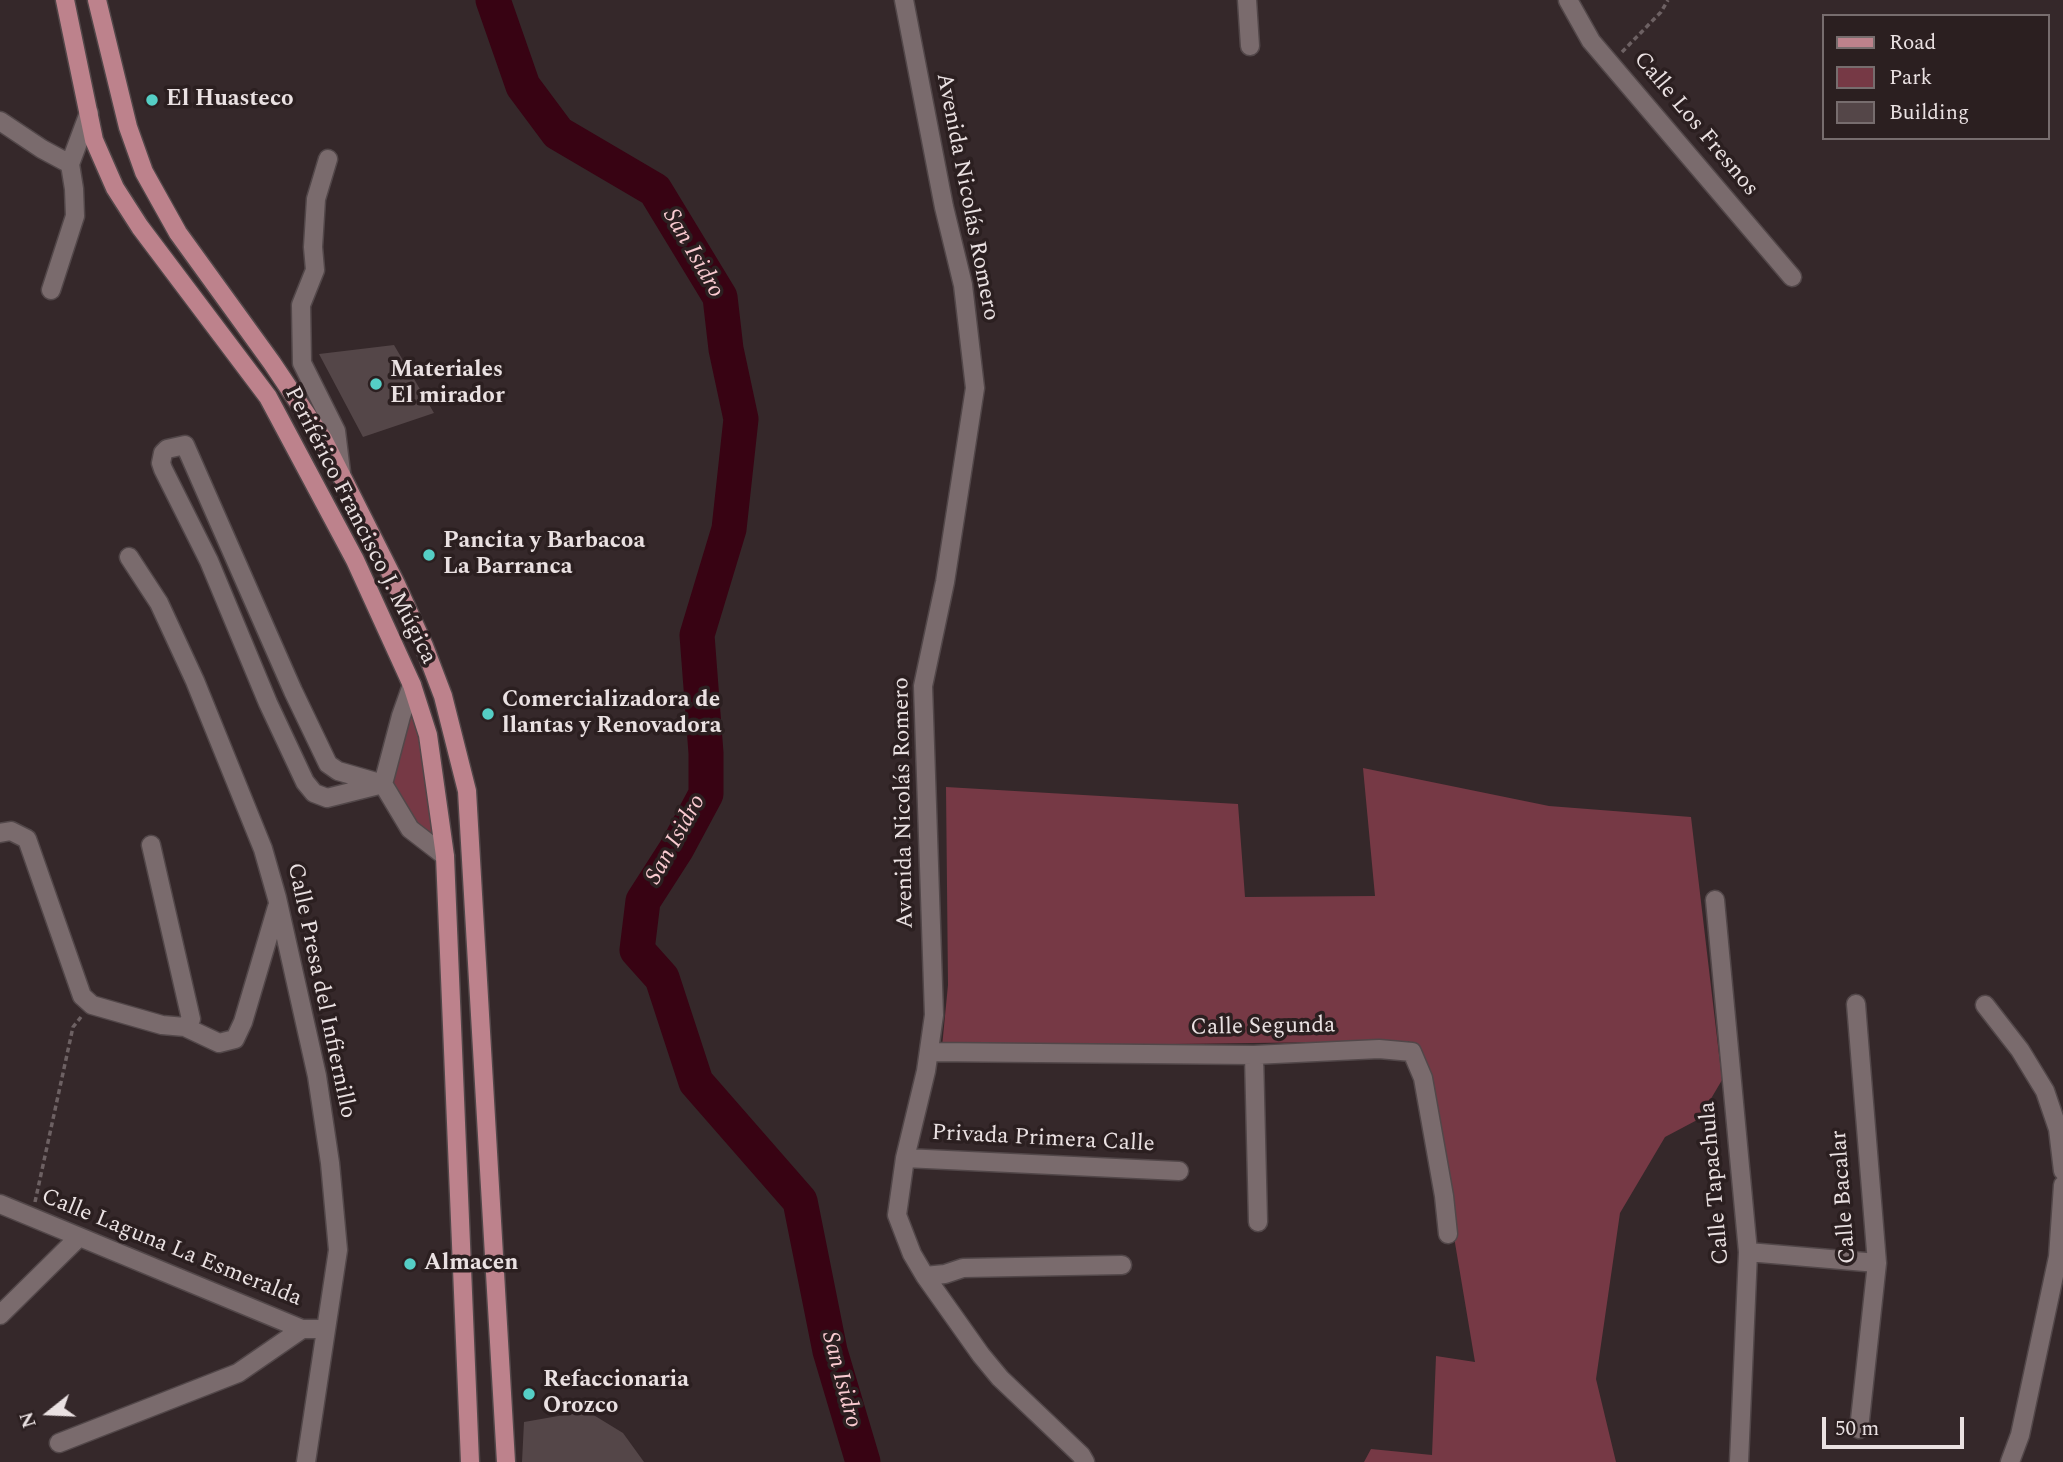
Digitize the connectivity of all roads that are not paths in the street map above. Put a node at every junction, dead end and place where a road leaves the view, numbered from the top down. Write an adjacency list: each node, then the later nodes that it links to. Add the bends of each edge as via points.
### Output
1 (65, 0): 7 (main road, Periférico Francisco J. Múgica)
2 (97, 0): 15 (main road, Periférico Francisco J. Múgica, via 128,127 144,172 178,233 272,363)
3 (904, 0): 31 (street, Avenida Nicolás Romero, via 963,285 975,388 923,686 934,1015)
4 (1247, 0): 6 (street)
5 (1568, 0): 11 (street, Calle Los Fresnos, via 1591,41)
6 (1250, 46)
7 (89, 113): 10 (street); 19 (main road, Periférico Francisco J. Múgica, via 94,141 115,188 268,397 355,560)
8 (0, 121): 10 (street)
9 (328, 159): 15 (street, via 316,199 315,270 300,305 302,363 336,431)
10 (70, 164): 12 (street, via 75,216)
11 (1792, 277)
12 (51, 290)
13 (193, 466): 14 (street); 14 (street, via 185,445 171,446 161,463); 16 (street)
14 (167, 475): 18 (street)
15 (342, 476): 53 (main road, Periférico Francisco J. Múgica, via 424,646 443,696 467,791)
16 (233, 550): 18 (street); 20 (street)
17 (129, 557): 27 (street, Calle Presa del Infiernillo, via 159,603 195,681 263,849)
18 (209, 561): 21 (street)
19 (412, 685): 22 (street); 25 (main road, Periférico Francisco J. Múgica, via 428,735)
20 (293, 691): 21 (street); 22 (street, via 328,764)
21 (268, 703): 22 (street, via 314,793 327,798)
22 (383, 784): 25 (street, via 410,829)
23 (0, 833): 30 (street, via 11,831 27,839 82,996 92,1005)
24 (151, 845): 30 (street, via 191,1019)
25 (445, 856): 52 (main road, Periférico Francisco J. Múgica)
26 (1715, 900): 41 (street, Calle Tapachula)
27 (278, 901): 30 (street, via 235,1039 219,1043); 48 (street, Calle Presa del Infiernillo, via 317,1076 330,1163 338,1250)
28 (1856, 1004): 43 (street, Calle Bacalar)
29 (1985, 1005): 35 (street, via 2045,1091 2058,1129)
30 (185, 1027)
31 (930, 1052): 32 (street, Calle Segunda); 33 (street, Avenida Nicolás Romero)
32 (1254, 1055): 38 (street); 39 (street, Calle Segunda, via 1379,1049 1412,1052 1423,1079)
33 (905, 1158): 34 (street, Privada Primera Calle); 45 (street, Avenida Nicolás Romero, via 897,1215)
34 (1179, 1171)
35 (2063, 1171)
36 (2063, 1185): 42 (street)
37 (0, 1204): 40 (street, Calle Laguna La Esmeralda)
38 (1258, 1222)
39 (1448, 1234)
40 (78, 1238): 46 (street); 47 (street, Calle Laguna La Esmeralda)
41 (1748, 1252): 43 (street); 55 (street, Calle Tapachula)
42 (2061, 1256): 56 (street)
43 (1877, 1264): 49 (street, Calle Bacalar)
44 (1122, 1265): 45 (street, via 963,1268)
45 (925, 1276): 54 (street, Avenida Nicolás Romero, via 1000,1378)
46 (0, 1315)
47 (302, 1329): 48 (street, Calle Laguna La Esmeralda); 50 (street, via 239,1373)
48 (326, 1329): 51 (street, Calle Presa del Infiernillo)
49 (1859, 1429)
50 (59, 1443)
51 (306, 1462)
52 (470, 1462)
53 (506, 1462)
54 (1085, 1462)
55 (1739, 1462)
56 (2010, 1462)

